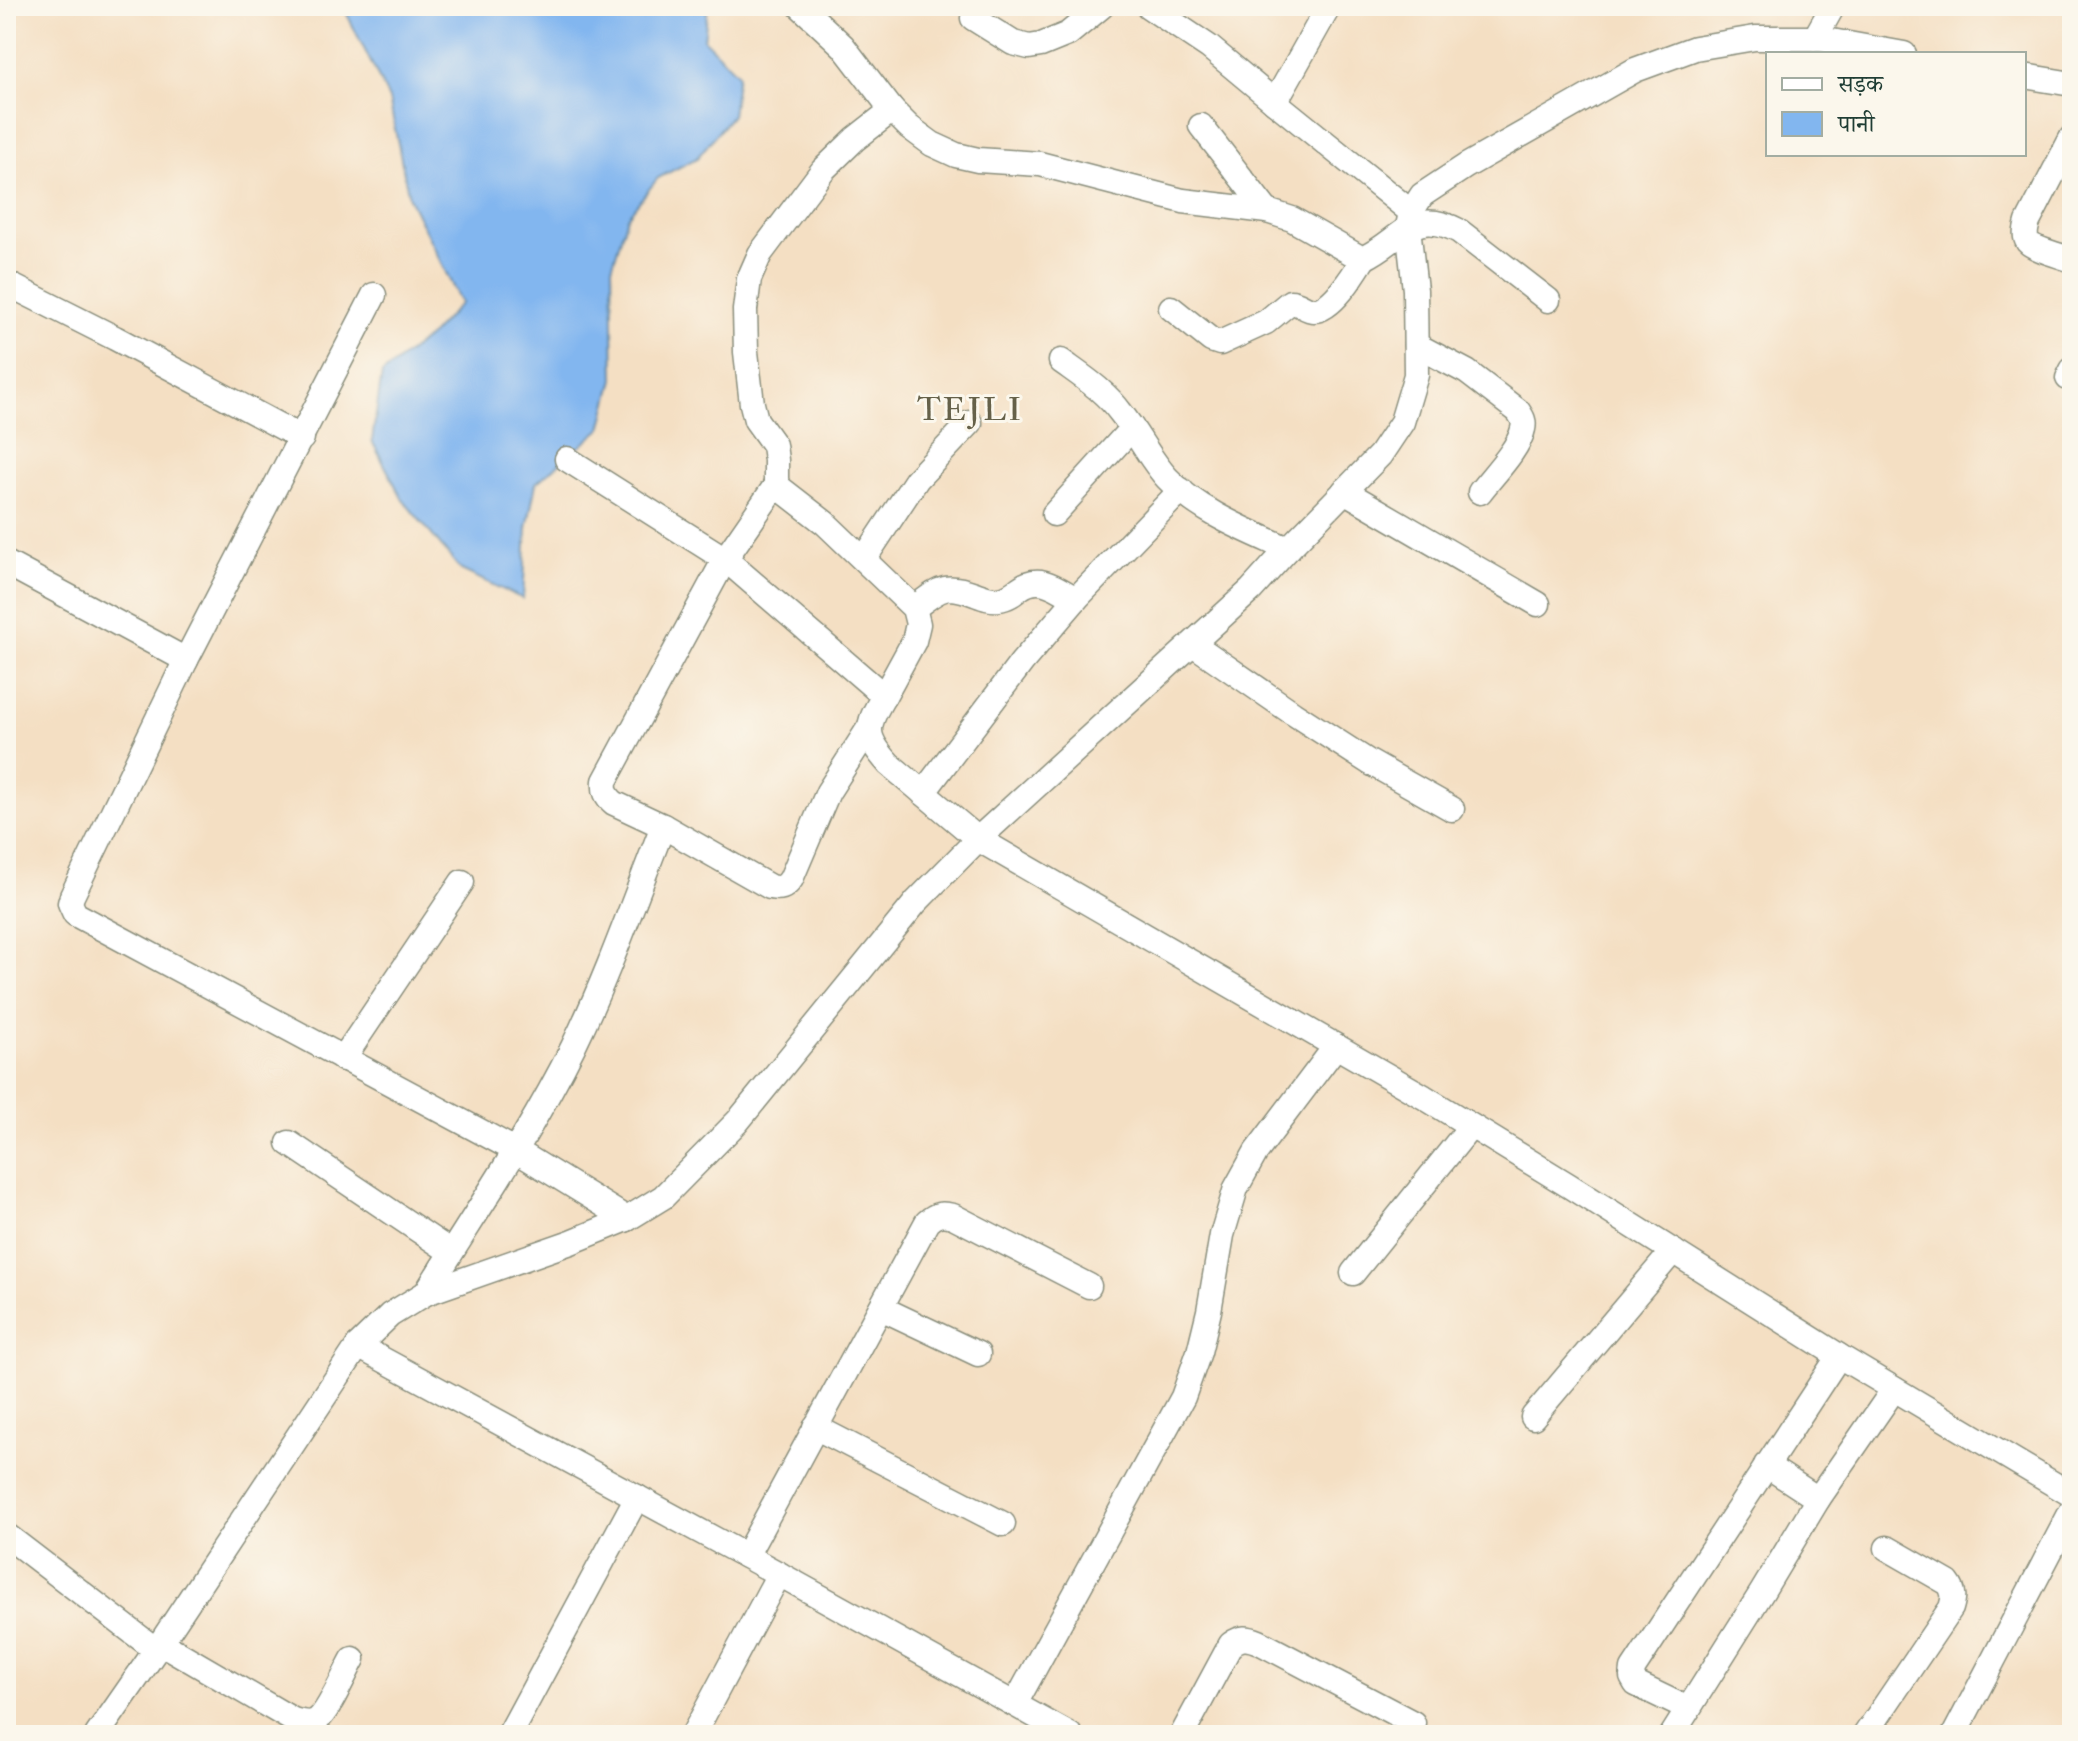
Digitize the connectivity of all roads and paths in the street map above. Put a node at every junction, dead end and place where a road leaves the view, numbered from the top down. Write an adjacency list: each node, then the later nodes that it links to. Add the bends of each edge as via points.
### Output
1 (800, 6): 12 (street, via 843,46)
2 (1102, 6): 6 (street, via 1068,34 1029,47)
3 (1148, 6): 11 (street, via 1209,47)
4 (1329, 6): 11 (street)
5 (1833, 6): 7 (street)
6 (973, 18)
7 (1815, 38): 8 (street); 16 (street, via 1755,38 1695,48 1635,70 1422,195)
8 (1893, 52)
9 (2026, 76): 10 (street)
10 (2072, 84)
11 (1275, 102): 16 (street)
12 (892, 110): 15 (street, via 932,144 956,155 1040,164 1183,201); 29 (street, via 823,170 760,254 749,279 746,352 752,404 756,420 774,445)
13 (1201, 126): 15 (street)
14 (2072, 137): 18 (street, via 2026,232 2032,245)
15 (1267, 211): 17 (street)
16 (1410, 220): 17 (street); 21 (street, via 1445,223 1459,231); 23 (street)
17 (1364, 258): 22 (street, via 1342,291 1320,310 1290,302 1266,322 1220,343)
18 (2072, 260)
19 (6, 283): 27 (street)
20 (374, 295): 27 (street)
21 (1548, 300)
22 (1171, 308)
23 (1416, 345): 31 (street, via 1416,375 1402,422 1380,455); 32 (street, via 1467,372 1524,419 1516,444)
24 (1061, 361): 26 (street, via 1105,395)
25 (970, 423): 36 (street, via 917,479)
26 (1132, 428): 30 (street); 33 (street)
27 (302, 438): 42 (street)
28 (567, 459): 35 (street)
29 (776, 485): 35 (street); 36 (street)
30 (1181, 490): 34 (street, via 1230,522); 38 (street)
31 (1344, 491): 34 (street); 39 (street)
32 (1480, 492)
33 (1054, 514)
34 (1288, 549): 41 (street)
35 (725, 559): 43 (street); 47 (street, via 605,781 604,790 614,803)
36 (864, 559): 40 (street)
37 (6, 563): 42 (street)
38 (1076, 599): 40 (street, via 1034,580 999,599 948,587); 45 (street)
39 (1538, 604)
40 (914, 608): 43 (street, via 914,641)
41 (1193, 644): 46 (street, via 1356,754); 48 (street)
42 (186, 660): 51 (street, via 72,896 71,909)
43 (884, 696): 44 (street)
44 (869, 728): 45 (street, via 878,752); 47 (street, via 828,792 787,886 770,887)
45 (923, 793): 48 (street)
46 (1452, 809)
47 (663, 826): 54 (street, via 599,991)
48 (978, 839): 50 (street); 55 (street, via 916,902 738,1121 663,1197)
49 (462, 882): 51 (street)
50 (1336, 1046): 52 (street); 81 (street, via 1256,1152 1236,1188 1209,1311 1183,1397)
51 (343, 1059): 54 (street)
52 (1471, 1126): 56 (street); 58 (street)
53 (289, 1143): 57 (street)
54 (515, 1150): 55 (street); 57 (street)
55 (627, 1219): 60 (street)
56 (1673, 1251): 64 (street); 66 (street)
57 (451, 1252): 60 (street)
58 (1353, 1273)
59 (1089, 1286): 61 (street, via 943,1214 927,1222)
60 (426, 1293): 62 (street, via 390,1315)
61 (881, 1308): 63 (street); 67 (street)
62 (358, 1346): 70 (street); 79 (street)
63 (978, 1354)
64 (1839, 1356): 65 (street); 68 (street)
65 (1894, 1389): 69 (street); 71 (street)
66 (1533, 1417)
67 (815, 1427): 73 (street); 77 (street)
68 (1766, 1465): 71 (street); 82 (street, via 1633,1669 1636,1684)
69 (2068, 1484)
70 (637, 1497): 77 (street); 85 (street)
71 (1818, 1499): 82 (street)
72 (2072, 1510): 91 (street)
73 (1003, 1524)
74 (6, 1535): 79 (street)
75 (1887, 1548): 90 (street, via 1948,1583 1954,1598)
76 (6, 1554): 79 (street)
77 (746, 1556): 78 (street)
78 (779, 1574): 81 (street); 86 (street)
79 (155, 1651): 80 (street, via 307,1723 323,1713); 84 (street)
80 (353, 1659)
81 (1015, 1704): 87 (street)
82 (1688, 1709): 89 (street)
83 (1413, 1723): 88 (street, via 1259,1642 1240,1638 1231,1644)
84 (97, 1735)
85 (509, 1735)
86 (693, 1735)
87 (1070, 1735)
88 (1182, 1735)
89 (1672, 1735)
90 (1865, 1735)
91 (1954, 1735)

